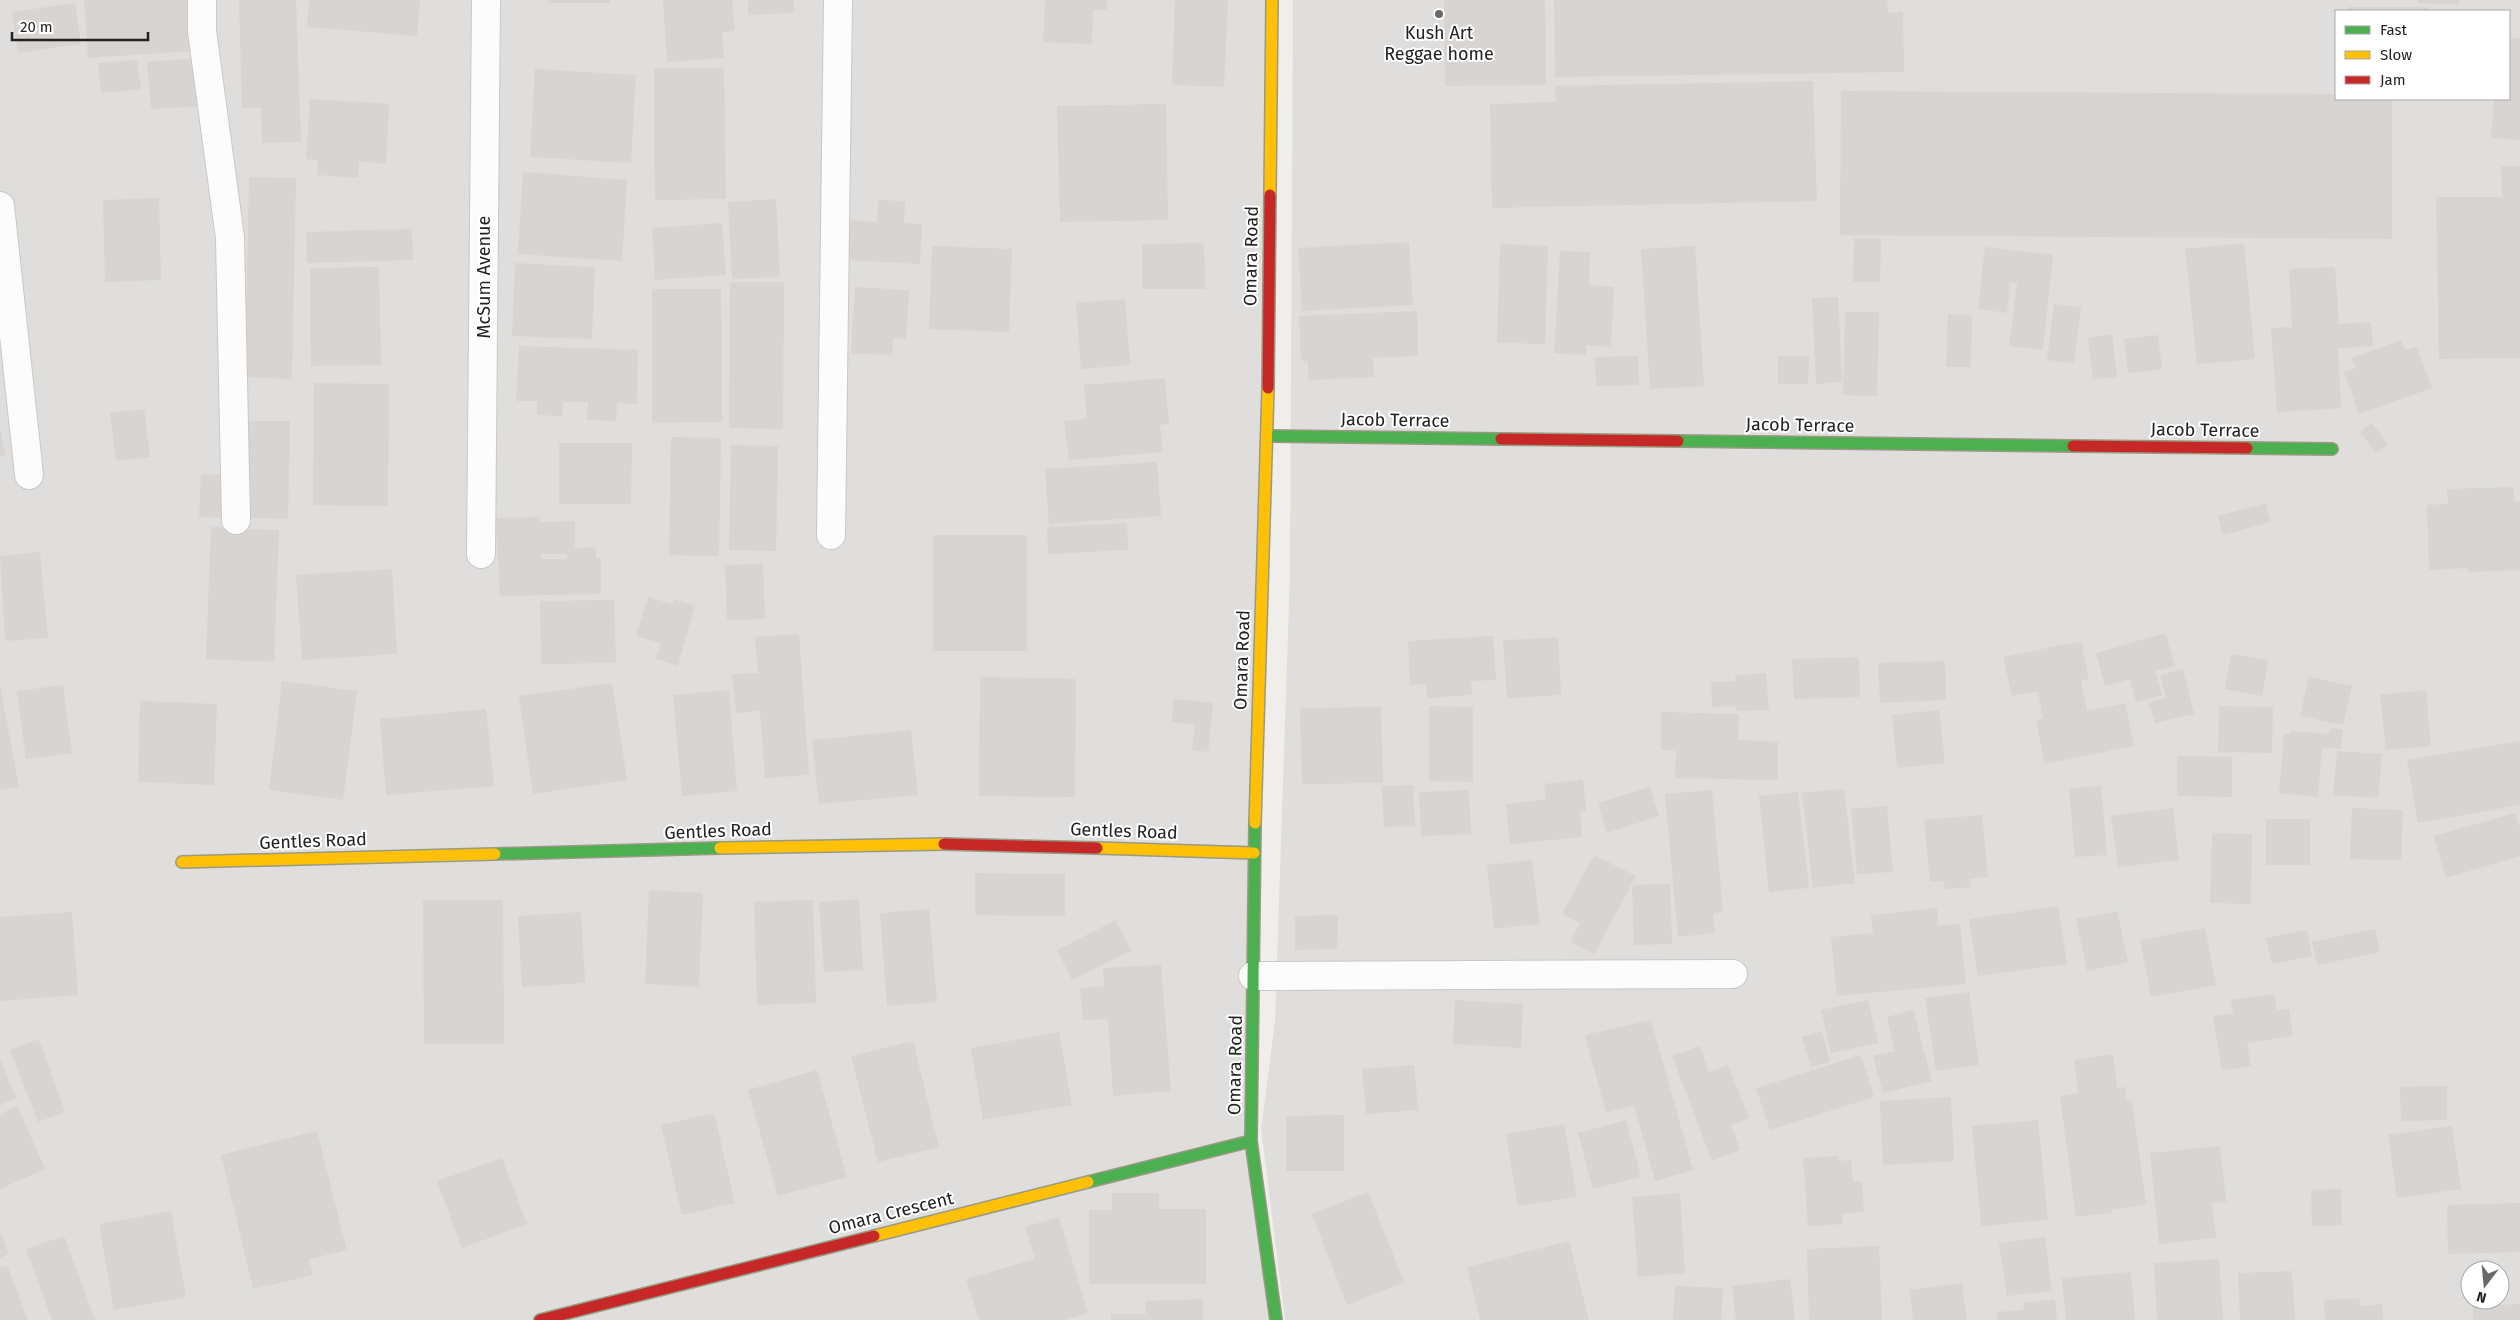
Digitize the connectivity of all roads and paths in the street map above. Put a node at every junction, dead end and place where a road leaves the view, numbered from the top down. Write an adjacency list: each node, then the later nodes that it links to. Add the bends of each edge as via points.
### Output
1 (202, 0): 9 (street, via 202,31 230,238)
2 (486, 0): 11 (street, McSum Avenue)
3 (838, 0): 10 (street)
4 (1272, 0): 6 (street, Omara Road)
5 (0, 206): 8 (street)
6 (1267, 436): 7 (street, Jacob Terrace); 12 (street, Omara Road)
7 (2332, 448)
8 (29, 475)
9 (236, 520)
10 (831, 535)
11 (481, 554)
12 (1254, 853): 13 (street, Gentles Road, via 922,843); 15 (street, Omara Road)
13 (182, 862)
14 (1732, 974): 15 (street)
15 (1253, 976): 16 (street, Omara Road)
16 (1251, 1141): 17 (street, Omara Crescent); 18 (street, Omara Road)
17 (540, 1320)
18 (1276, 1320)

